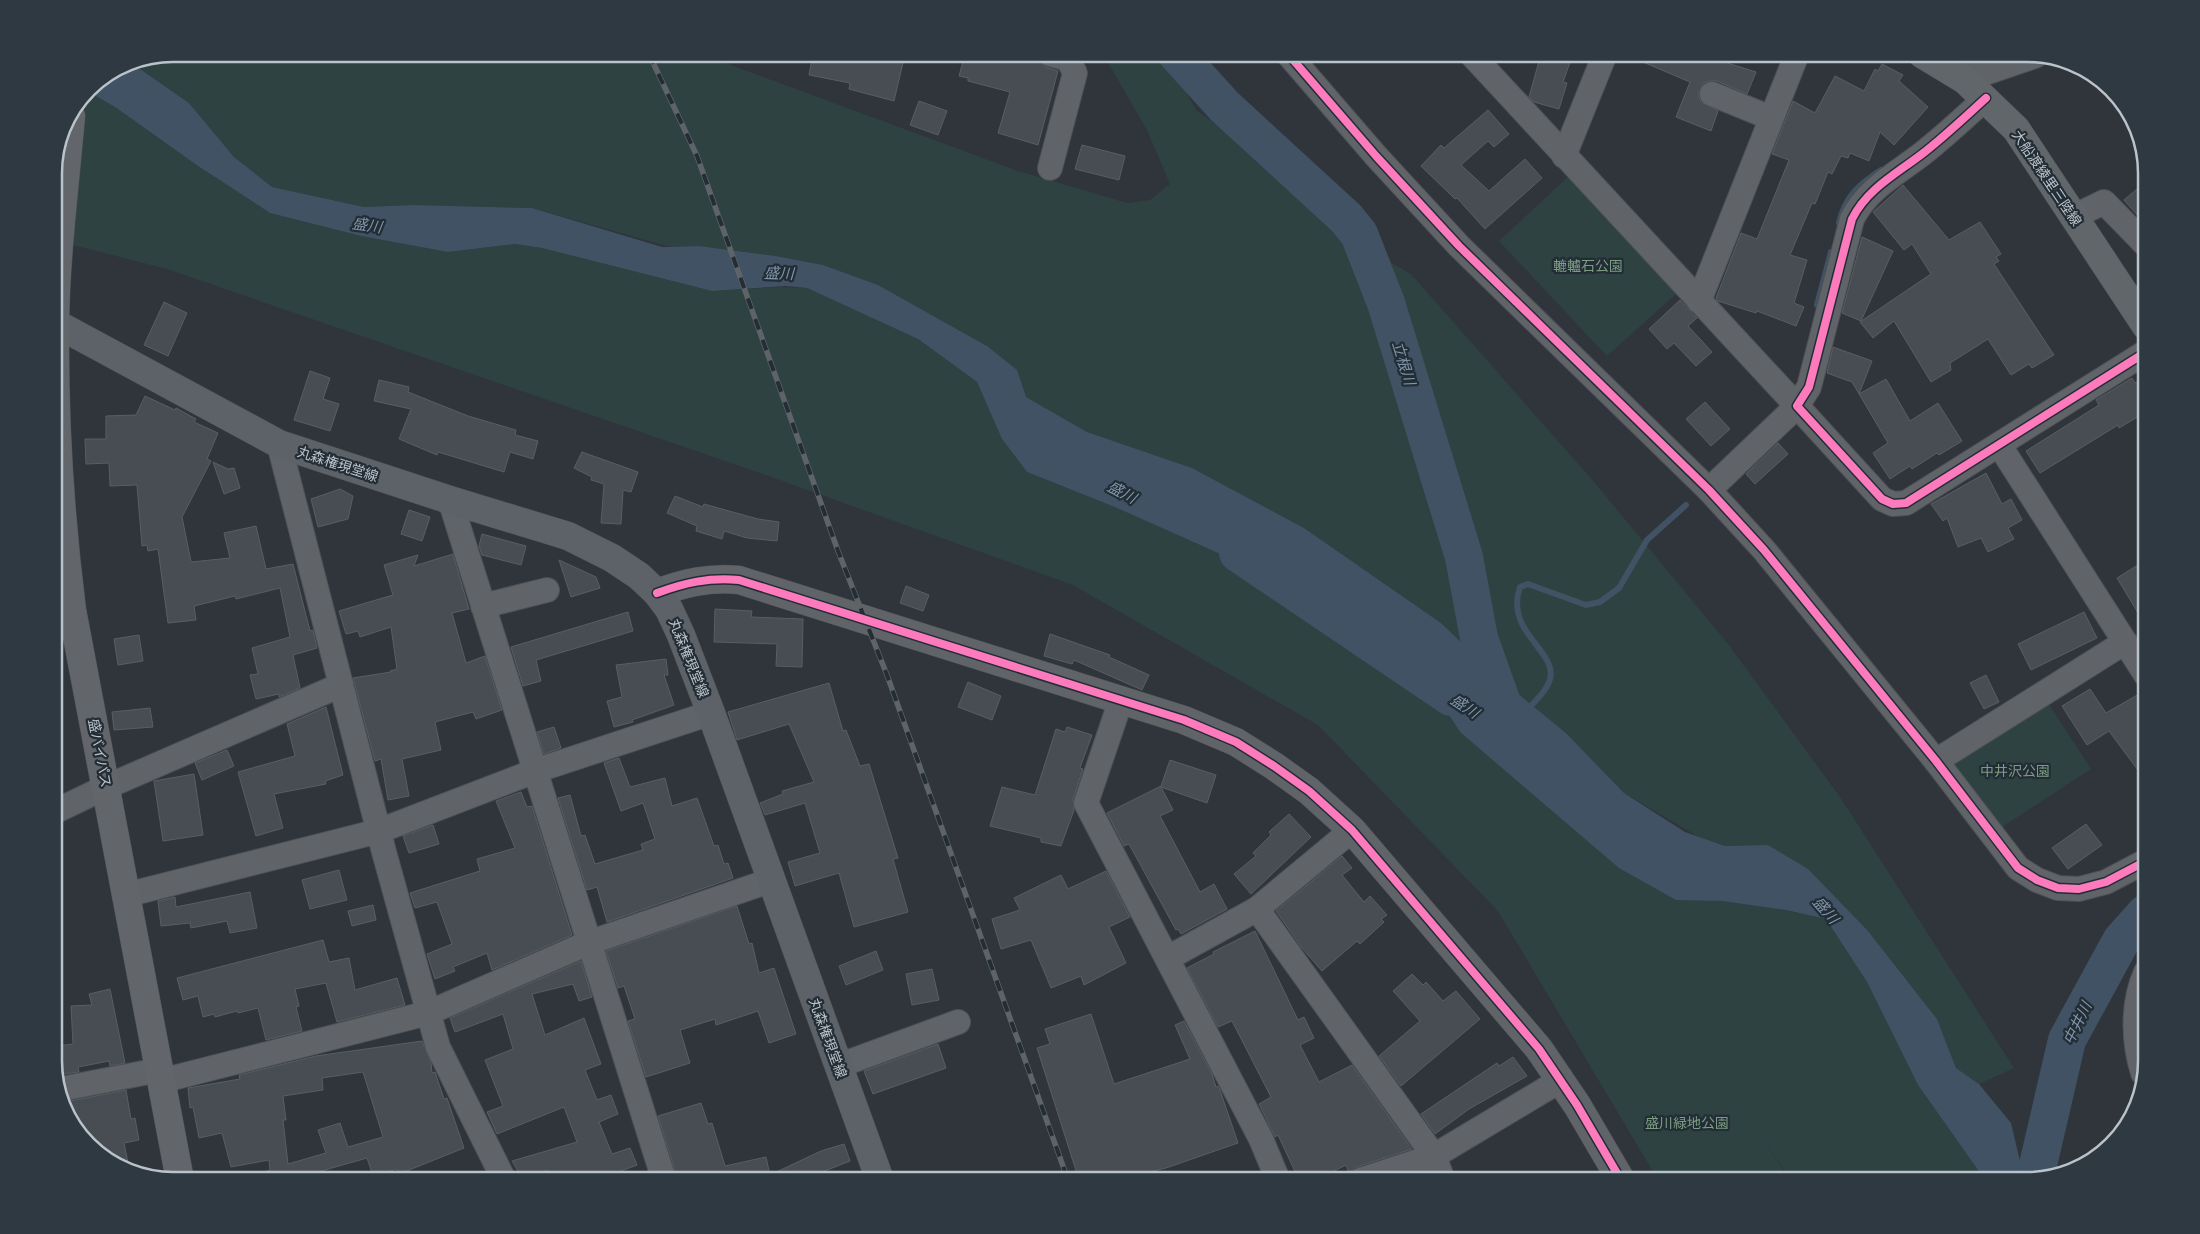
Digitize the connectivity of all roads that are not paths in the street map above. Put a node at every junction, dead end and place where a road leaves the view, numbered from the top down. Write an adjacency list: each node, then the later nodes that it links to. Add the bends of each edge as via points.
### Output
1 (1070, 63): 15 (street, via 1075,73)
2 (1296, 63): 26 (street, via 1459,246)
3 (1479, 63): 14 (street)
4 (1601, 63): 14 (street)
5 (1793, 63): 12 (street)
6 (1937, 63): 9 (main road, 大船渡綾里三陸線)
7 (1979, 63): 9 (street)
8 (2015, 63): 9 (street)
9 (1965, 80): 11 (main road, 大船渡綾里三陸線)
10 (1712, 94): 12 (street)
11 (1986, 98): 17 (main road, 大船渡綾里三陸線, via 2016,129); 23 (street, via 1859,205 1852,219 1809,387)
12 (1771, 118): 19 (street)
13 (69, 136): 16 (highway, 盛バイパス)
14 (1564, 156): 19 (street)
15 (1050, 168)
16 (63, 205)
17 (2073, 217): 18 (street, via 2104,202); 20 (main road, 大船渡綾里三陸線)
18 (2137, 236)
19 (1699, 301): 23 (street)
20 (2137, 313)
21 (63, 326): 24 (main road, 丸森権現堂線)
22 (2137, 358): 25 (street)
23 (1797, 406): 25 (street, via 1882,499 1893,504 1906,503); 26 (street)
24 (279, 444): 27 (main road, 丸森権現堂線); 34 (street)
25 (2000, 446): 32 (street)
26 (1709, 490): 37 (street, via 1764,550)
27 (450, 500): 30 (main road, 丸森権現堂線, via 568,536 618,562); 31 (street)
28 (63, 564): 39 (highway, 盛バイパス)
29 (547, 590): 31 (street)
30 (657, 593): 35 (street, via 688,582 720,578 739,580); 36 (main road, 丸森権現堂線, via 681,635)
31 (483, 606): 38 (street)
32 (2125, 642): 33 (street); 37 (street)
33 (2138, 662)
34 (341, 685): 39 (street); 42 (street)
35 (1121, 700): 41 (street, via 1184,720 1236,742 1308,791); 48 (street, via 1086,803)
36 (711, 713): 38 (street); 44 (main road, 丸森権現堂線)
37 (1936, 761): 43 (street, via 2018,868 2037,880 2058,888 2079,889 2106,882)
38 (535, 771): 42 (street); 47 (street)
39 (106, 787): 40 (street); 45 (highway, 盛バイパス)
40 (63, 808)
41 (1352, 830): 46 (street); 55 (street)
42 (379, 831): 45 (street); 50 (street)
43 (2138, 865)
44 (772, 880): 47 (street); 53 (main road, 丸森権現堂線)
45 (126, 895): 54 (highway, 盛バイパス)
46 (1257, 909): 48 (street); 57 (street)
47 (588, 942): 50 (street); 60 (street)
48 (1168, 958): 62 (street)
49 (2138, 996): 52 (street)
50 (428, 1013): 54 (street); 59 (street, via 438,1048)
51 (958, 1022): 53 (street)
52 (2138, 1050)
53 (838, 1066): 61 (main road, 丸森権現堂線)
54 (160, 1076): 56 (street); 58 (highway, 盛バイパス)
55 (1561, 1080): 57 (street); 65 (street)
56 (66, 1088)
57 (1434, 1156): 63 (street); 64 (street)
58 (178, 1172)
59 (500, 1172)
60 (661, 1172)
61 (877, 1172)
62 (1275, 1172)
63 (1385, 1172)
64 (1440, 1172)
65 (1616, 1172)

